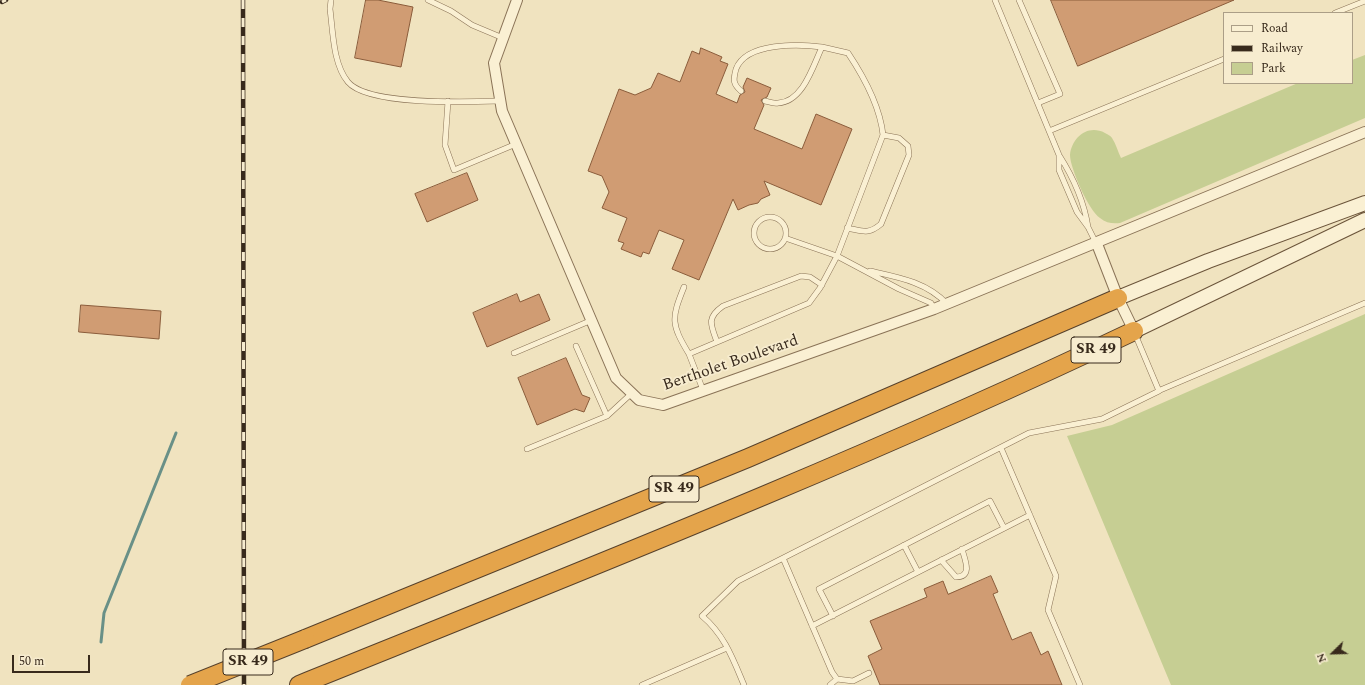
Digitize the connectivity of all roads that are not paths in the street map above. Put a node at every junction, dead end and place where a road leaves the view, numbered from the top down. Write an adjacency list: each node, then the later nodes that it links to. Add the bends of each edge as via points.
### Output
1 (331, 0): 14 (lane, via 330,9 340,69 349,83 358,90 388,98)
2 (428, 0): 8 (lane, via 472,25)
3 (517, 0): 8 (street, Bertholet Boulevard)
4 (995, 0): 15 (lane)
5 (1019, 0): 15 (lane, via 1060,94)
6 (1365, 1): 7 (lane)
7 (1338, 12)
8 (503, 38): 12 (street, Bertholet Boulevard, via 494,63)
9 (822, 47): 11 (lane, via 781,47 760,50 747,56 738,65 733,78); 13 (lane, via 799,92 790,100 778,104); 18 (lane, via 848,53 859,69 882,119)
10 (1223, 59): 16 (lane)
11 (741, 91)
12 (500, 101): 14 (lane); 19 (street, Bertholet Boulevard)
13 (765, 101)
14 (448, 102): 19 (lane, via 445,145 454,170)
15 (1038, 103): 16 (lane)
16 (1049, 131): 20 (lane)
17 (1365, 132): 26 (street, Bertholet Boulevard)
18 (883, 135): 24 (lane); 24 (lane, via 899,138 908,146 909,155 881,224 874,231)
19 (516, 144): 35 (street, Bertholet Boulevard)
20 (1059, 155): 23 (lane, via 1067,167 1085,209); 23 (lane, via 1059,170 1077,212)
21 (1365, 203): 31 (main road, SR 49, via 1208,261)
22 (1365, 220): 36 (main road, SR 49)
23 (1088, 227): 26 (lane)
24 (847, 228): 27 (lane)
25 (785, 238): 25 (lane, via 785,227 773,217 763,218 755,225 754,236 763,247 768,249 778,246); 27 (lane)
26 (1097, 244): 31 (street); 33 (street, Bertholet Boulevard)
27 (837, 256): 28 (lane); 29 (lane)
28 (865, 270): 33 (lane, via 906,278 938,295); 34 (lane, via 931,303)
29 (822, 285): 37 (lane, via 809,303); 37 (lane, via 810,277 801,276 723,306 714,313 710,322)
30 (684, 287): 40 (lane, via 674,311 675,326)
31 (1118, 298): 36 (street); 60 (highway, SR 49, bridge, via 700,478)
32 (1365, 303): 42 (lane)
33 (947, 304): 34 (street, Bertholet Boulevard)
34 (934, 309): 41 (street, Bertholet Boulevard)
35 (592, 320): 39 (lane); 43 (street, Bertholet Boulevard, via 616,378)
36 (1134, 331): 42 (lane); 59 (highway, SR 49, via 1036,377 762,496)
37 (717, 342): 40 (lane)
38 (576, 346): 44 (lane)
39 (514, 353)
40 (689, 354): 41 (lane)
41 (703, 390): 43 (street, Bertholet Boulevard, via 663,405 640,400)
42 (1158, 391): 45 (lane, via 1102,419 1029,433)
43 (632, 393): 44 (lane)
44 (607, 416): 46 (lane)
45 (1001, 448): 47 (lane); 51 (lane)
46 (527, 449)
47 (1030, 515): 48 (lane); 64 (lane, via 1056,576 1048,610)
48 (1004, 528): 49 (lane, via 990,501); 50 (lane)
49 (904, 545): 53 (lane); 54 (lane, via 819,589)
50 (962, 549): 52 (lane); 52 (lane, via 967,568 964,576 956,577)
51 (783, 558): 55 (lane); 56 (lane, via 738,581 702,616 713,625)
52 (941, 560): 53 (lane)
53 (918, 572): 54 (lane)
54 (833, 616): 55 (lane)
55 (812, 626): 58 (lane)
56 (727, 648): 61 (lane); 62 (lane)
57 (869, 673): 58 (lane, via 853,680)
58 (837, 679): 63 (lane)
59 (301, 684)
60 (190, 685)
61 (642, 685)
62 (744, 685)
63 (830, 685)
64 (1080, 685)

